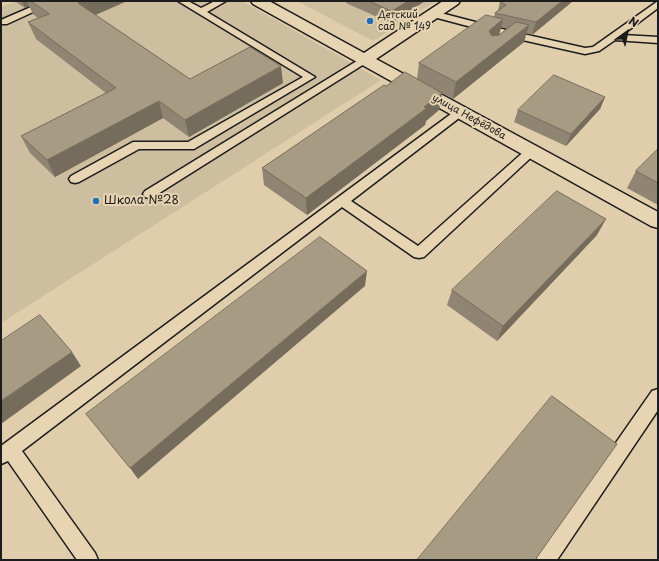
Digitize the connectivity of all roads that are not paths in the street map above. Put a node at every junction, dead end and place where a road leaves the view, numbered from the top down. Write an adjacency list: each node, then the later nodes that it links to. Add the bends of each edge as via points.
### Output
1 (53, 1): 9 (lane)
2 (182, 1): 7 (lane)
3 (222, 1): 7 (lane)
4 (453, 1): 8 (street)
5 (264, 2): 14 (street, улица Нефёдова)
6 (658, 4): 11 (lane)
7 (200, 12): 17 (lane, via 310,77 190,146 137,145)
8 (434, 14): 10 (lane); 14 (street)
9 (4, 22)
10 (509, 34): 11 (lane, via 585,51 596,49); 13 (lane)
11 (613, 37): 12 (lane)
12 (658, 40)
13 (497, 44)
14 (365, 59): 15 (street, улица Нефёдова); 18 (lane)
15 (459, 112): 16 (street, улица Нефёдова); 19 (lane)
16 (532, 151): 19 (lane, via 419,253); 20 (street, улица Нефёдова)
17 (75, 179)
18 (150, 194)
19 (341, 200): 22 (lane)
20 (658, 222)
21 (658, 396): 24 (lane)
22 (5, 453): 23 (lane)
23 (88, 560)
24 (546, 560)

